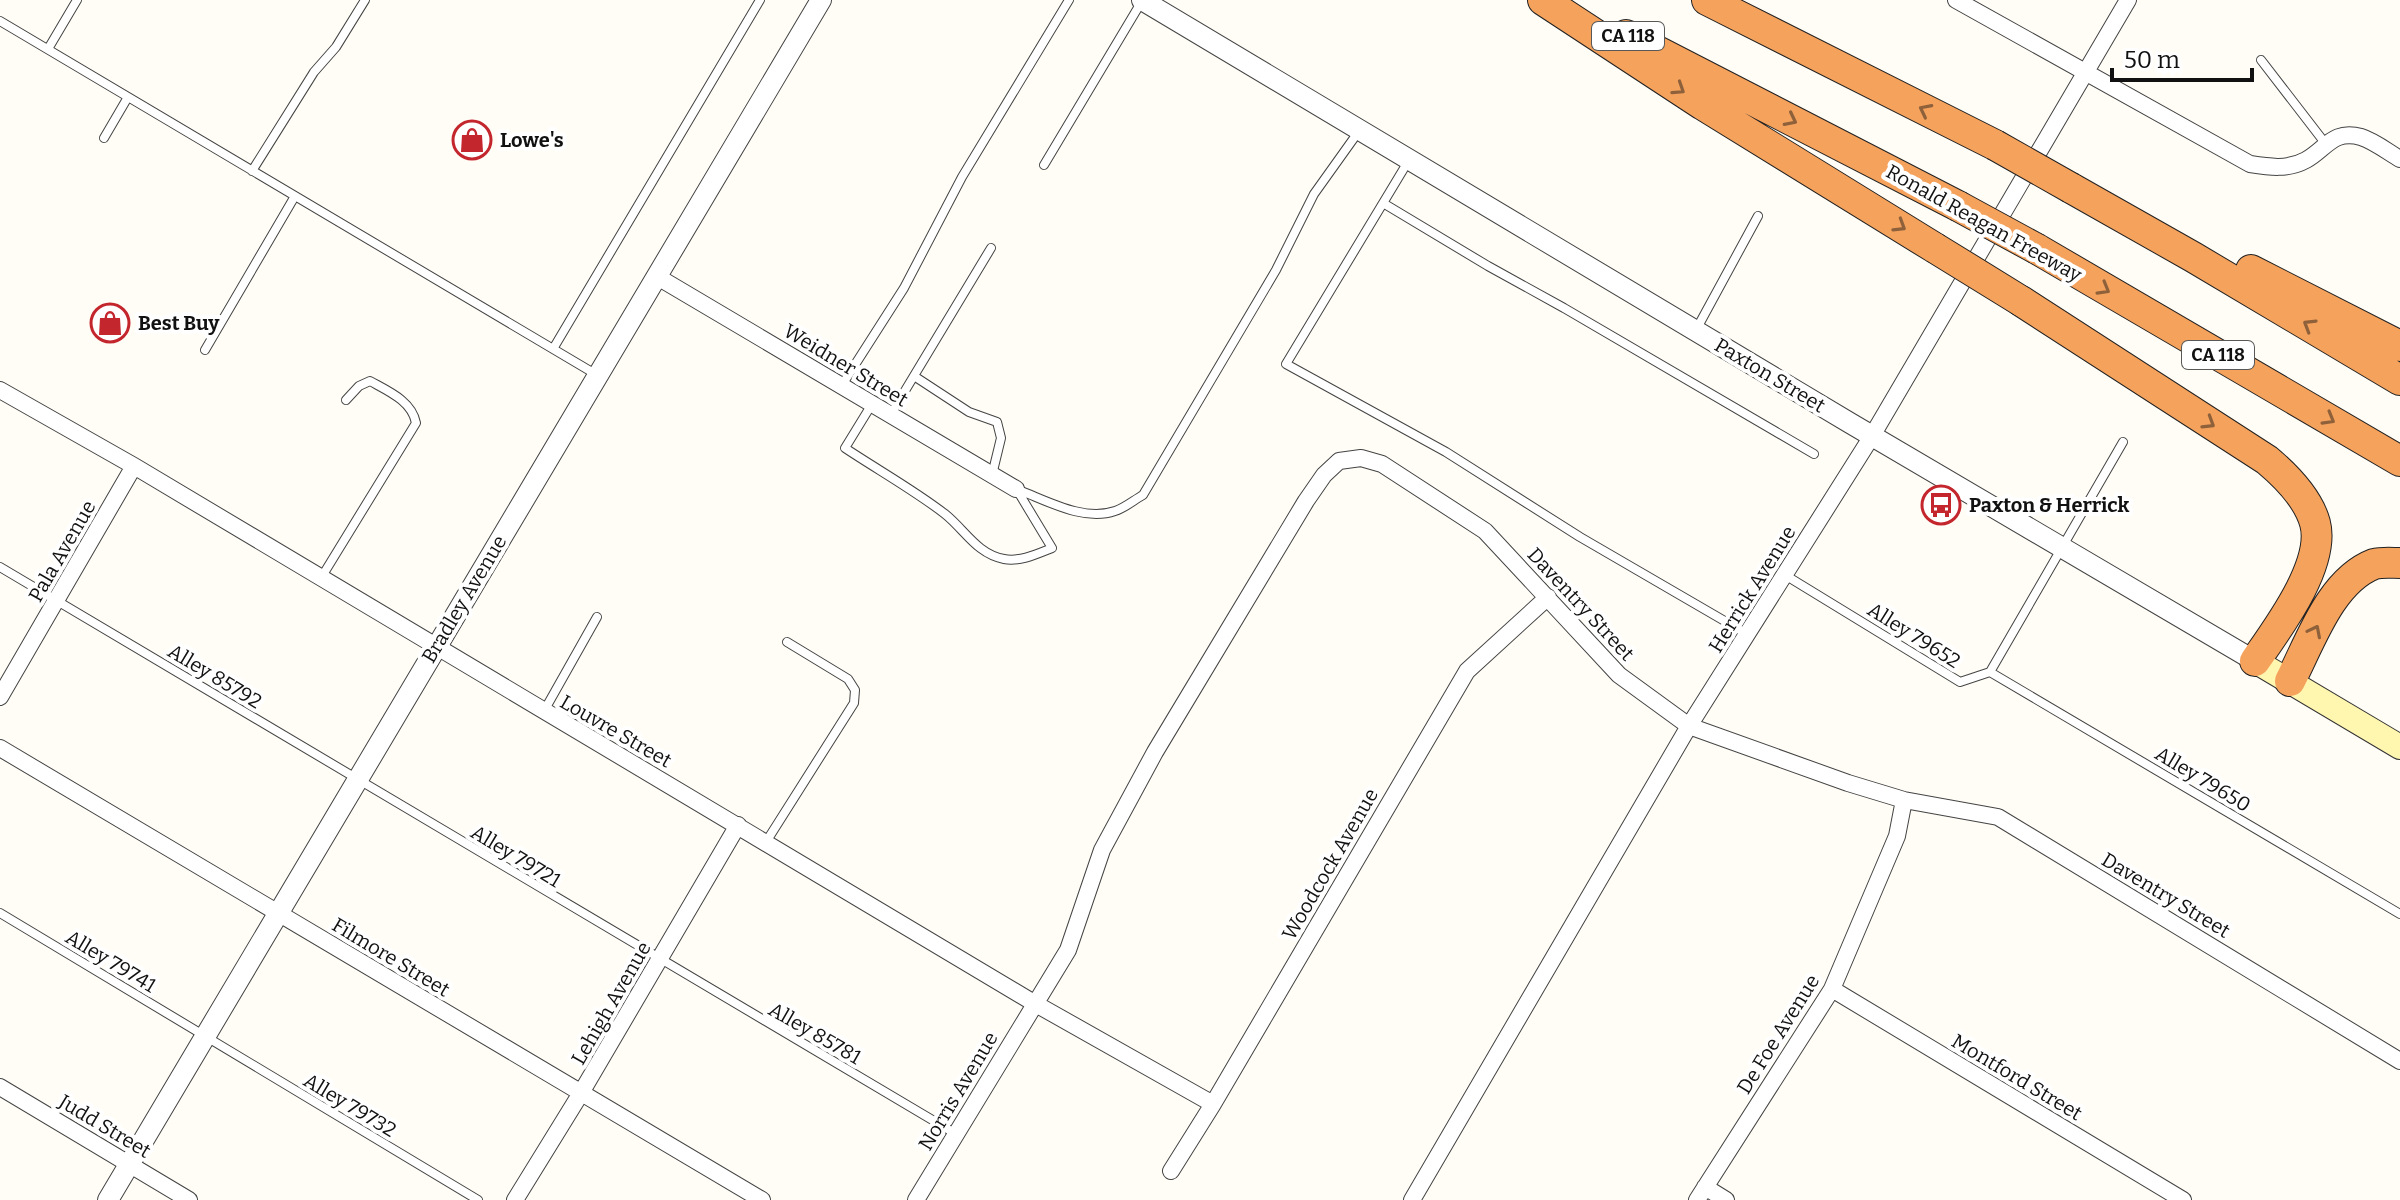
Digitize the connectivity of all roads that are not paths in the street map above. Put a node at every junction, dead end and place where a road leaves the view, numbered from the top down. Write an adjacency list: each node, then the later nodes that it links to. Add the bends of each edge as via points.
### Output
1 (77, 0): 13 (lane)
2 (365, 0): 23 (lane)
3 (760, 0): 32 (lane)
4 (821, 0): 29 (street, Bradley Avenue)
5 (1069, 0): 37 (lane, via 962,177 904,288)
6 (1142, 0): 17 (street, Paxton Street); 22 (lane)
7 (1543, 0): 60 (highway, one-way to 60, bridge, via 2021,301 2293,482 2315,523 2315,554 2277,630)
8 (1560, 0): 45 (highway, Ronald Reagan Freeway / CA 118, one-way to 45, bridge, via 2037,249)
9 (1707, 0): 24 (highway, one-way to 9, bridge)
10 (1956, 0): 15 (street)
11 (2128, 0): 15 (street, Herrick Avenue)
12 (0, 21): 13 (lane)
13 (48, 49): 16 (lane)
14 (2261, 60): 19 (lane)
15 (2085, 73): 19 (street, via 2250,164 2279,168 2306,160); 42 (street, Herrick Avenue)
16 (128, 97): 18 (lane); 23 (lane)
17 (1360, 130): 20 (street, Paxton Street); 48 (lane, via 1314,194 1276,270 1143,495 1118,511 1097,515)
18 (104, 138)
19 (2325, 143): 21 (street, via 2344,135 2363,137)
20 (1409, 159): 26 (lane); 30 (street, Paxton Street)
21 (2400, 159)
22 (1044, 165)
23 (252, 171): 25 (lane)
24 (2071, 188): 31 (highway, via 2247,268); 36 (highway, one-way to 24)
25 (295, 196): 32 (lane); 33 (lane)
26 (1383, 203): 44 (lane); 57 (lane, via 1286,364 1446,452)
27 (1758, 216): 30 (lane)
28 (991, 248): 35 (lane)
29 (656, 276): 34 (street, Bradley Avenue); 37 (street, Weidner Street)
30 (1695, 330): 42 (street, Paxton Street)
31 (2400, 346)
32 (553, 349): 34 (lane)
33 (205, 350)
34 (597, 375): 59 (street, Bradley Avenue)
35 (914, 376): 41 (lane); 47 (lane, via 969,412 997,422 1001,438)
36 (2400, 380)
37 (841, 386): 40 (street, Weidner Street)
38 (0, 390): 46 (street, Louvre Street)
39 (346, 400): 53 (lane, via 370,381 396,395 416,423)
40 (872, 404): 41 (street, Weidner Street); 48 (lane, via 845,448 944,514 988,555 1007,560 1052,548)
41 (890, 415): 47 (street, Weidner Street)
42 (1872, 436): 49 (street, Paxton Street); 52 (street, Herrick Avenue)
43 (2123, 442): 49 (lane)
44 (1814, 454)
45 (2400, 461)
46 (134, 466): 53 (street, Louvre Street); 55 (street, Pala Avenue)
47 (992, 475): 48 (street, Weidner Street)
48 (1016, 489)
49 (2060, 547): 60 (street, Paxton Street); 61 (lane)
50 (2400, 563): 62 (highway, one-way to 50, via 2345,584 2375,564)
51 (0, 567): 55 (lane, Alley 85792)
52 (1785, 574): 57 (street, Herrick Avenue); 61 (lane, Alley 79652, via 1960,682)
53 (321, 579): 59 (street, Louvre Street)
54 (1548, 597): 65 (street, Daventry Street, via 1619,675); 77 (street, Daventry Street, via 1485,531 1382,464 1361,458 1339,461 1306,501 1155,752 1102,850 1068,950); 82 (street, Woodcock Avenue, via 1467,671)
55 (56, 600): 63 (street, Pala Avenue); 68 (lane, Alley 85792)
56 (597, 617): 64 (lane)
57 (1747, 634): 65 (street, Herrick Avenue)
58 (787, 642): 71 (lane, via 848,679 855,690 854,703)
59 (435, 648): 64 (street, Louvre Street); 68 (street, Bradley Avenue)
60 (2255, 661): 62 (main road, Paxton Street)
61 (1990, 672): 74 (lane, Alley 79650)
62 (2290, 681): 66 (main road, Paxton Street)
63 (0, 697)
64 (543, 711): 70 (street, Louvre Street)
65 (1689, 726): 69 (street, Daventry Street); 93 (street, Herrick Avenue)
66 (2400, 747)
67 (0, 748): 73 (street, Filmore Street)
68 (357, 779): 73 (street, Bradley Avenue); 75 (lane, Alley 79721)
69 (1904, 800): 76 (street, De Foe Avenue, via 1897,836); 79 (street, Daventry Street, via 1998,817)
70 (738, 825): 71 (street, Louvre Street); 75 (street, Lehigh Avenue)
71 (766, 842): 77 (street, Louvre Street)
72 (0, 913): 78 (lane, Alley 79741)
73 (278, 913): 78 (street, Bradley Avenue); 81 (street, Filmore Street)
74 (2400, 914)
75 (659, 960): 81 (street, Lehigh Avenue); 83 (lane, Alley 85781)
76 (1832, 989): 86 (street, De Foe Avenue); 95 (street, Montford Street)
77 (1034, 1003): 82 (street, Louvre Street); 83 (street, Norris Avenue)
78 (205, 1037): 84 (street, Bradley Avenue); 89 (lane, Alley 79732)
79 (2400, 1061)
80 (0, 1087): 84 (street, Judd Street)
81 (581, 1093): 90 (street, Lehigh Avenue); 91 (street, Filmore Street)
82 (1213, 1104): 85 (street, Woodcock Avenue)
83 (956, 1134): 92 (street, Norris Avenue)
84 (130, 1165): 87 (street, Bradley Avenue); 88 (street, Judd Street)
85 (1171, 1171)
86 (1701, 1194): 94 (street)
87 (108, 1200)
88 (189, 1200)
89 (478, 1200)
90 (515, 1200)
91 (762, 1200)
92 (916, 1200)
93 (1412, 1200)
94 (1726, 1200)
95 (2183, 1200)

